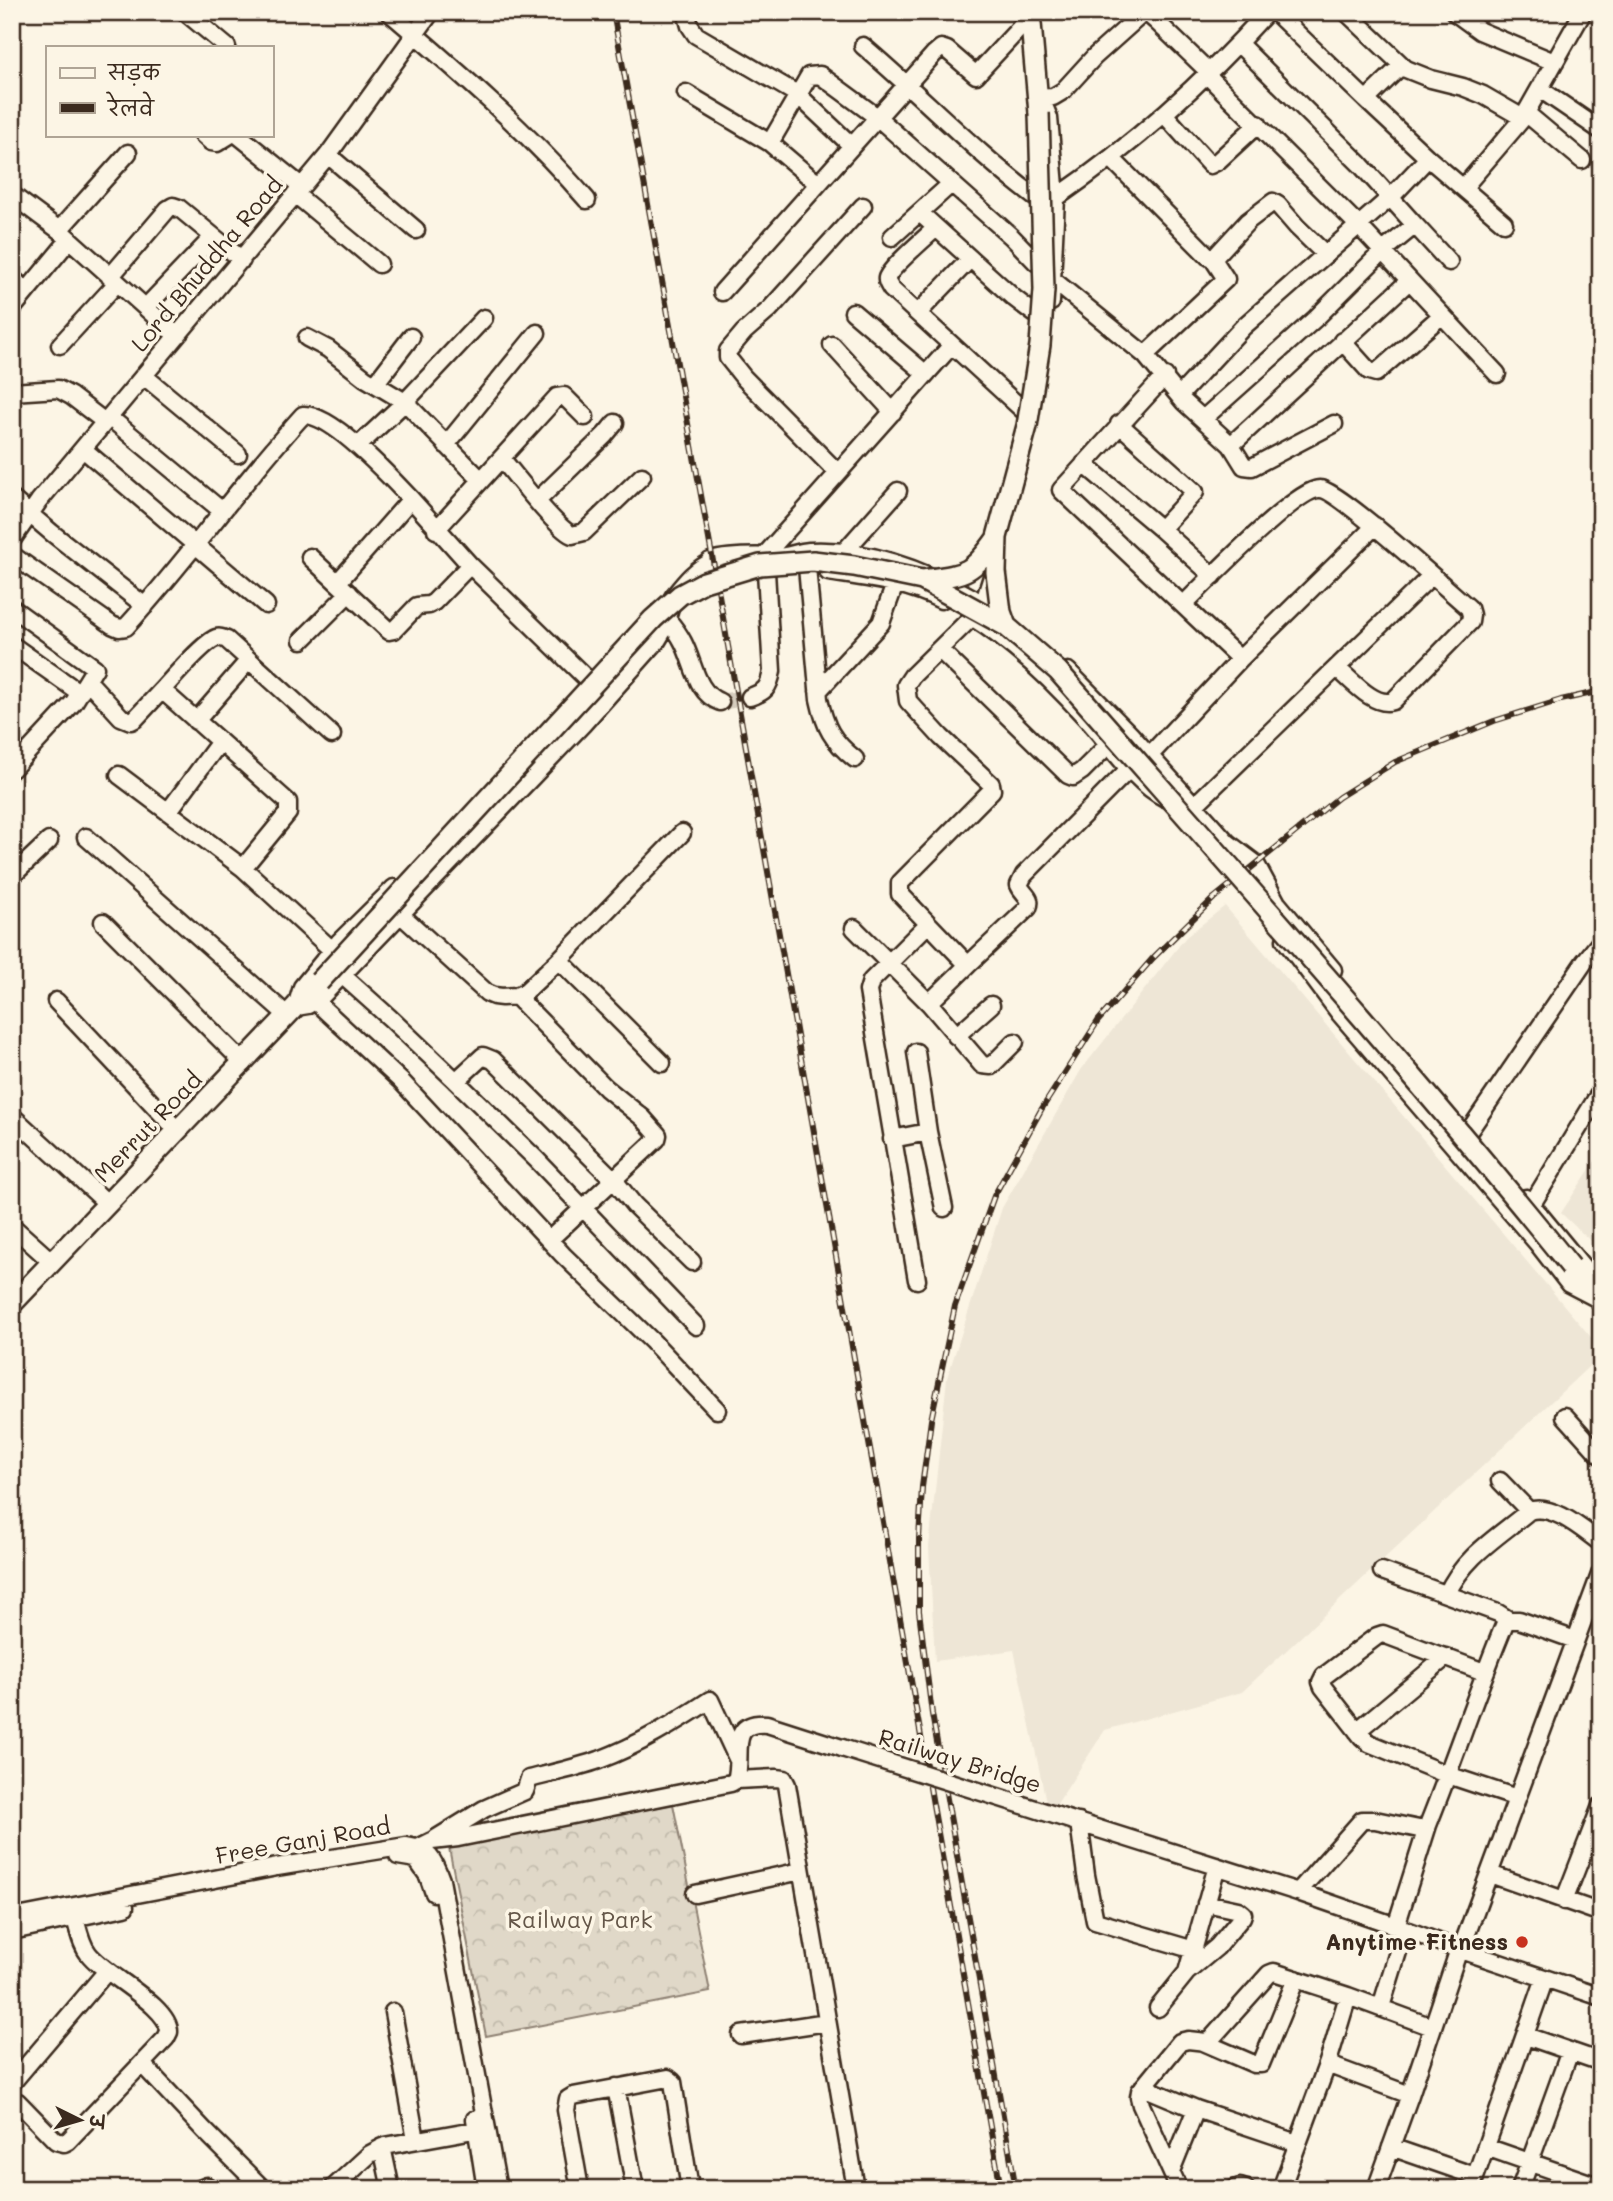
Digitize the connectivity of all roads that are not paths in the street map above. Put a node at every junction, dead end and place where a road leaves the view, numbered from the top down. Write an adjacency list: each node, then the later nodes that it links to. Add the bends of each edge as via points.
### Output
1 (185, 12): 13 (street)
2 (389, 12): 11 (street)
3 (431, 12): 11 (street, Lord Bhuddha Road)
4 (686, 12): 21 (street, via 696,34)
5 (1268, 12): 12 (street)
6 (1275, 12): 22 (street)
7 (1346, 12): 16 (street)
8 (1454, 12): 15 (street, via 1480,32)
9 (1583, 12): 15 (street)
10 (1030, 15): 18 (street, via 979,74 974,75 940,48); 23 (main road)
11 (416, 35): 35 (street, Lord Bhuddha Road); 47 (street, via 510,117)
12 (1239, 44): 17 (street); 44 (street)
13 (226, 46)
14 (863, 46): 18 (street)
15 (1553, 62): 19 (street)
16 (1402, 65): 22 (street); 25 (street, via 1412,73 1463,87)
17 (1208, 73): 23 (street, via 1145,13 1063,90); 24 (street); 27 (street)
18 (907, 84): 26 (street); 45 (street)
19 (1540, 89): 25 (street); 28 (street)
20 (686, 93): 32 (street)
21 (797, 94): 26 (street, via 809,76 821,75); 32 (street); 33 (street)
22 (1366, 100): 37 (street)
23 (1038, 104): 45 (street, via 1031,133); 46 (street, via 1049,118); 123 (main road, bridge, via 1044,290 1041,345 1027,426)
24 (1165, 115): 27 (street, via 1210,165); 36 (street)
25 (1525, 116): 38 (street); 41 (street)
26 (877, 117): 33 (street); 39 (street)
27 (1258, 124): 51 (street)
28 (1600, 130)
29 (204, 136): 30 (street, via 217,143)
30 (228, 136)
31 (239, 136): 42 (street)
32 (770, 144): 40 (street)
33 (852, 146): 40 (street)
34 (128, 153): 55 (street)
35 (328, 155): 42 (street, Lord Bhuddha Road); 54 (street)
36 (1111, 158): 46 (street); 61 (street)
37 (1428, 158): 41 (street); 44 (street)
38 (1581, 160)
39 (952, 183): 49 (street); 64 (street)
40 (818, 184): 71 (street)
41 (1464, 187): 50 (street)
42 (298, 190): 62 (street, Lord Bhuddha Road); 65 (street)
43 (12, 195): 55 (street)
44 (1391, 197): 51 (street); 52 (street)
45 (1036, 198): 64 (street)
46 (1056, 198): 68 (street)
47 (587, 200)
48 (863, 206): 111 (street, via 728,351 728,358 744,378)
49 (920, 213): 53 (street); 57 (street)
50 (1504, 223)
51 (1358, 225): 58 (street); 59 (street)
52 (1415, 225): 58 (street); 63 (street)
53 (936, 228): 60 (street); 75 (street, via 887,279 891,289)
54 (416, 230)
55 (64, 235): 67 (street); 70 (street)
56 (213, 237): 62 (street); 67 (street, via 179,208 171,207); 72 (street)
57 (892, 237)
58 (1382, 252): 69 (street); 100 (street)
59 (1325, 254): 61 (street, via 1273,202); 94 (street, via 1243,327)
60 (970, 259): 75 (street); 76 (street)
61 (1213, 259): 87 (street, via 1226,279)
62 (242, 260): 80 (street, Lord Bhuddha Road)
63 (1449, 262)
64 (1037, 263): 76 (street)
65 (379, 264)
66 (12, 278): 70 (street)
67 (113, 280): 72 (street); 84 (street)
68 (1054, 280): 87 (street); 139 (street, via 1036,405 1012,511)
69 (1409, 281): 77 (street); 83 (street)
70 (26, 291): 73 (street)
71 (722, 292)
72 (146, 307): 80 (street)
73 (12, 309)
74 (853, 312): 88 (street)
75 (918, 313): 86 (street)
76 (1035, 314): 96 (street)
77 (1441, 316): 83 (street, via 1376,373); 89 (street)
78 (484, 318): 95 (street)
79 (537, 333): 104 (street)
80 (176, 335): 90 (street, Lord Bhuddha Road)
81 (411, 337): 92 (street)
82 (307, 338): 92 (street)
83 (1342, 341): 105 (street)
84 (60, 345)
85 (832, 345): 97 (street)
86 (953, 345): 88 (street); 96 (street)
87 (1145, 355): 91 (street)
88 (926, 374): 97 (street)
89 (1497, 374)
90 (144, 376): 99 (street, Lord Bhuddha Road); 108 (street)
91 (1165, 376): 94 (street); 102 (street)
92 (375, 384): 95 (street)
93 (12, 392): 99 (street, via 58,389)
94 (1180, 396): 100 (street)
95 (405, 402): 104 (street); 106 (street)
96 (1023, 410): 137 (street, via 995,529)
97 (893, 412): 111 (street)
98 (585, 417): 109 (street, via 561,395)
99 (107, 419): 107 (street, Lord Bhuddha Road); 118 (street)
100 (1203, 419): 105 (street)
101 (615, 423): 117 (street)
102 (1119, 424): 110 (street); 121 (street, via 1195,492)
103 (1334, 424): 105 (street, via 1252,467 1244,466)
104 (446, 445): 113 (street)
105 (1231, 445)
106 (358, 446): 116 (street); 118 (street, via 316,416 303,415)
107 (83, 449): 119 (street, Lord Bhuddha Road); 125 (street)
108 (238, 454)
109 (502, 459): 113 (street); 117 (street)
110 (1083, 464): 121 (street); 141 (street, via 1062,492)
111 (837, 472): 128 (street)
112 (642, 476): 117 (street, via 578,535 567,533)
113 (481, 480): 122 (street)
114 (898, 491): 126 (street)
115 (12, 499): 119 (street)
116 (411, 499): 122 (street); 136 (street)
117 (538, 500)
118 (222, 511): 125 (street)
119 (31, 514): 124 (street, Lord Bhuddha Road); 142 (street)
120 (1375, 526): 132 (street, via 1331,492 1310,491); 133 (street); 151 (street)
121 (1161, 529): 132 (street)
122 (436, 530): 130 (street)
123 (997, 537): 134 (main road, bridge, via 971,570); 147 (main road, bridge, via 996,572)
124 (12, 540)
125 (195, 545): 142 (street); 143 (street)
126 (843, 553): 128 (street); 137 (street, via 894,563)
127 (12, 555): 142 (street, via 119,628 126,627)
128 (772, 556): 131 (street); 138 (street, via 710,561 686,579); 158 (street, via 770,685)
129 (310, 557): 136 (street)
130 (470, 565): 136 (street, via 434,602 417,606 391,631); 154 (street)
131 (807, 567): 135 (street); 157 (street)
132 (1213, 576): 141 (street)
133 (1431, 576): 153 (street); 153 (street, via 1469,608 1470,622 1393,701 1376,701)
134 (922, 580): 147 (main road, bridge); 188 (main road, Merrut Road, bridge, via 813,561 760,565 712,579 680,595 653,619)
135 (895, 584): 140 (street); 157 (street, via 881,623)
136 (344, 588): 148 (street)
137 (960, 590): 139 (street); 140 (street)
138 (674, 596): 145 (street); 154 (street, via 651,613)
139 (984, 604): 146 (street); 165 (street, via 1041,644)
140 (949, 605): 146 (street)
141 (1183, 605): 151 (street)
142 (145, 606)
143 (266, 606)
144 (12, 608): 155 (street, via 94,667)
145 (667, 619): 159 (street, via 684,643 707,695); 178 (street, via 657,641 592,713)
146 (975, 619): 150 (street); 163 (street, via 1020,652)
147 (1006, 626): 216 (main road, bridge, via 1058,671)
148 (302, 640)
149 (12, 645): 155 (street)
150 (940, 650): 163 (street, via 1068,775 1082,771); 180 (street, via 906,685 908,701 992,790 900,883 900,894)
151 (1240, 659): 165 (street)
152 (249, 660): 156 (street, via 227,640 214,639); 160 (street); 161 (street)
153 (1337, 668): 170 (street)
154 (587, 679): 183 (street)
155 (84, 687): 156 (street, via 131,721); 164 (street)
156 (162, 691): 160 (street)
157 (818, 691): 166 (street, via 827,728)
158 (750, 697)
159 (720, 702)
160 (196, 721): 162 (street)
161 (331, 734)
162 (219, 743): 171 (street); 175 (street, via 289,807)
163 (1109, 744): 167 (street)
164 (16, 745): 168 (street)
165 (1149, 756): 170 (street)
166 (855, 759)
167 (1130, 768): 170 (street, via 1155,793); 186 (street, via 1024,875 1019,885 1029,898 1028,908)
168 (12, 769)
169 (119, 775): 171 (street)
170 (1194, 804): 177 (street, via 1228,843 1256,864)
171 (168, 812): 175 (street)
172 (682, 833): 184 (street)
173 (86, 837): 193 (street)
174 (49, 841): 176 (street)
175 (243, 867): 183 (street)
176 (12, 876)
177 (1277, 903): 203 (street); 216 (street, via 1280,933 1340,1014 1569,1284)
178 (400, 914): 187 (street); 189 (street, via 487,993)
179 (103, 922): 197 (street)
180 (928, 923): 185 (street); 186 (street)
181 (854, 928): 185 (street)
182 (1601, 941): 203 (street)
183 (332, 950): 193 (street, via 302,987)
184 (559, 960): 189 (street); 198 (street)
185 (889, 963): 191 (street); 205 (street, via 871,981 868,991)
186 (968, 965): 191 (street)
187 (341, 975): 188 (street); 199 (street)
188 (317, 992): 193 (main road, Merrut Road); 212 (street)
189 (516, 996): 206 (street, via 658,1135)
190 (56, 1001): 202 (street)
191 (929, 1003): 194 (street)
192 (991, 1005): 194 (street)
193 (292, 1012): 197 (main road, Merrut Road)
194 (956, 1036): 195 (street, via 986,1067)
195 (1015, 1042)
196 (916, 1052): 204 (street)
197 (244, 1063): 202 (main road, Merrut Road)
198 (662, 1063)
199 (456, 1081): 206 (street, via 482,1056 493,1060); 210 (street)
200 (1601, 1091): 208 (street)
201 (12, 1116): 207 (street)
202 (178, 1130): 207 (main road, Merrut Road)
203 (1469, 1131): 208 (street)
204 (928, 1132): 205 (street); 209 (street)
205 (892, 1139): 215 (street)
206 (614, 1180): 210 (street); 214 (street)
207 (108, 1204): 213 (main road, Merrut Road)
208 (1532, 1204): 216 (street, via 1588,1273)
209 (944, 1208)
210 (583, 1209): 212 (street); 218 (street)
211 (12, 1226): 213 (street)
212 (549, 1240): 219 (street)
213 (52, 1262): 217 (main road, Merrut Road)
214 (692, 1262)
215 (917, 1280)
216 (1600, 1300)
217 (12, 1304)
218 (696, 1326)
219 (717, 1410)
220 (1565, 1416): 221 (street)
221 (1601, 1456)
222 (1500, 1481): 223 (street)
223 (1529, 1511): 224 (street, via 1554,1513); 227 (street, via 1464,1565)
224 (1601, 1543)
225 (1382, 1571): 227 (street)
226 (1600, 1573): 229 (street)
227 (1447, 1594): 228 (street)
228 (1508, 1620): 229 (street); 231 (street)
229 (1574, 1640): 236 (street)
230 (1446, 1657): 231 (street); 232 (street); 232 (street, via 1383,1634 1324,1676 1323,1687)
231 (1484, 1672): 234 (street)
232 (1357, 1731): 234 (street, via 1368,1743)
233 (737, 1758): 235 (street); 238 (street, Railway Bridge, bridge, via 743,1731 754,1723 767,1724); 241 (street, via 710,1700 617,1752 529,1779 526,1791 484,1809)
234 (1448, 1775): 236 (street); 239 (street)
235 (736, 1780): 241 (street); 243 (street, via 784,1779)
236 (1517, 1798): 244 (street)
237 (1601, 1806): 240 (street)
238 (1071, 1820): 242 (street, Railway Bridge); 255 (street, via 1095,1921)
239 (1428, 1825): 245 (street, via 1419,1829 1362,1820); 252 (street)
240 (1595, 1842): 247 (street)
241 (425, 1844): 251 (street, Free Ganj Road); 274 (street, Free Ganj Road, via 441,1881)
242 (1217, 1866): 245 (street, Railway Bridge); 248 (street)
243 (801, 1871): 246 (street); 265 (street)
244 (1490, 1874): 247 (street); 254 (street)
245 (1297, 1892): 252 (street, Railway Bridge)
246 (695, 1894)
247 (1564, 1901): 249 (street)
248 (1206, 1903): 255 (street); 257 (street, via 1238,1910 1242,1917 1217,1947)
249 (1601, 1913)
250 (75, 1917): 253 (street); 256 (street, via 88,1954); 274 (street, via 400,1855 416,1859 434,1893)
251 (12, 1918)
252 (1401, 1927): 254 (street, Railway Bridge); 262 (street)
253 (12, 1931)
254 (1459, 1949): 258 (street, Railway Bridge); 266 (street)
255 (1194, 1950): 257 (street)
256 (107, 1970): 273 (street, via 144,1998 170,2027); 275 (street)
257 (1187, 1972): 263 (street)
258 (1545, 1978): 261 (street, Railway Bridge); 268 (street)
259 (1296, 1979): 260 (street); 269 (street, via 1278,1972 1269,1975); 269 (street, via 1261,2064)
260 (1348, 1996): 262 (street); 271 (street)
261 (1601, 1997)
262 (1381, 2007): 266 (street)
263 (1158, 2008)
264 (393, 2012): 282 (street)
265 (827, 2022): 267 (street); 301 (street)
266 (1432, 2027): 278 (street)
267 (741, 2035)
268 (1526, 2036): 270 (street); 286 (street)
269 (1203, 2042): 277 (street, via 1180,2042)
270 (1570, 2051): 272 (street); 287 (street)
271 (1328, 2062): 278 (street); 283 (street)
272 (1601, 2062)
273 (142, 2064): 279 (street, via 64,2143 56,2141); 293 (street)
274 (472, 2069): 281 (street, Free Ganj Road)
275 (12, 2083)
276 (616, 2087): 298 (street, via 573,2096 566,2104); 299 (street); 300 (street, via 671,2079)
277 (1143, 2088): 280 (street); 288 (street, via 1141,2105)
278 (1410, 2095): 285 (street)
279 (12, 2100)
280 (1196, 2109): 283 (street); 288 (street)
281 (482, 2128): 282 (street); 296 (street); 297 (street, Free Ganj Road)
282 (416, 2140): 284 (street)
283 (1297, 2143): 305 (street)
284 (382, 2147): 294 (street); 295 (street)
285 (1391, 2147): 289 (street); 306 (street)
286 (1486, 2147): 287 (street); 289 (street)
287 (1530, 2160): 290 (street); 307 (street)
288 (1171, 2171): 302 (street)
289 (1473, 2183)
290 (1600, 2184)
291 (200, 2189): 292 (street)
292 (211, 2189)
293 (263, 2189)
294 (331, 2189)
295 (391, 2189)
296 (486, 2189)
297 (498, 2189)
298 (580, 2189)
299 (635, 2189)
300 (690, 2189)
301 (856, 2189)
302 (1179, 2189)
303 (1234, 2189): 304 (street)
304 (1246, 2189)
305 (1281, 2189)
306 (1376, 2189)
307 (1520, 2189)

